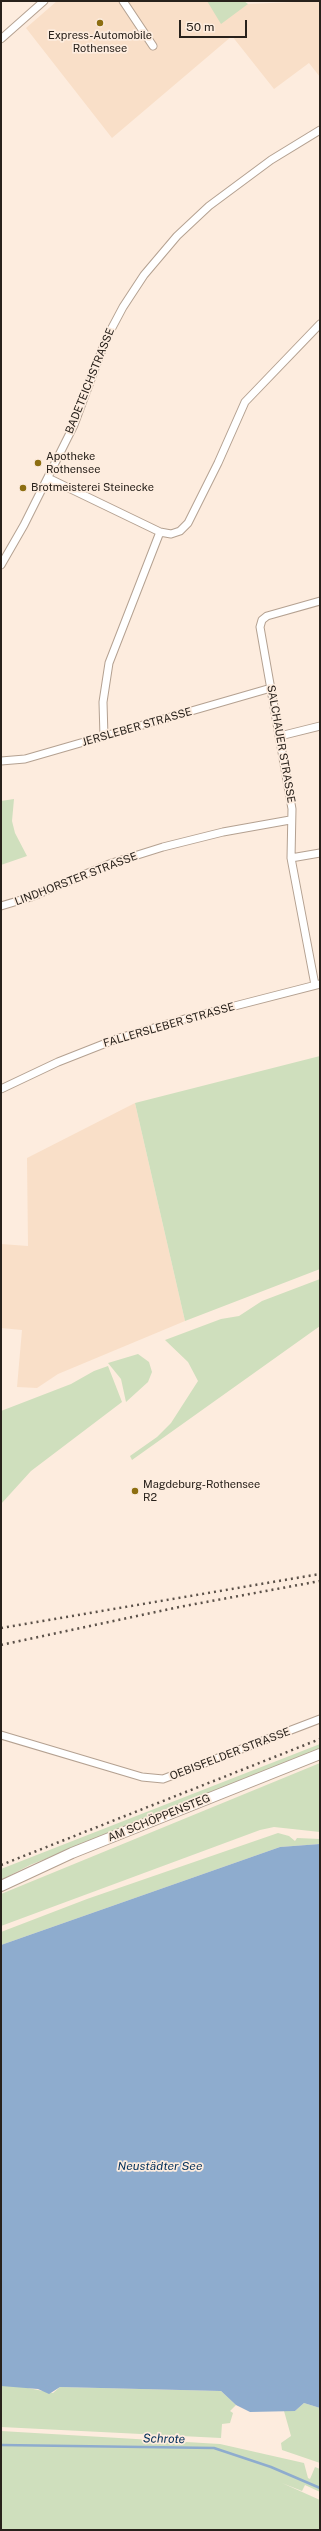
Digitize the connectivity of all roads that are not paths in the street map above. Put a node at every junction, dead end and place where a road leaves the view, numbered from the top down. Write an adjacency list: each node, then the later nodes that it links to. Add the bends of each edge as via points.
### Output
1 (44, 1): 3 (street)
2 (123, 1): 4 (street)
3 (1, 38)
4 (153, 46)
5 (320, 130): 7 (street, BADETEICHSTRASSE, via 271,160 209,206 157,258 132,291 106,339 81,407)
6 (320, 324): 8 (street, via 244,402 226,447 186,525 174,533)
7 (48, 478): 8 (street); 9 (street, BADETEICHSTRASSE)
8 (160, 532): 14 (street, via 109,663 104,702)
9 (1, 565)
10 (320, 601): 11 (street, SALCHAUER STRASSE, via 267,616 261,622 260,632)
11 (271, 688): 13 (street, SALCHAUER STRASSE); 14 (street, JERSLEBER STRASSE)
12 (320, 726): 13 (street)
13 (280, 736): 16 (street, SALCHAUER STRASSE, via 292,809)
14 (104, 737): 15 (street, JERSLEBER STRASSE, via 25,759)
15 (1, 761)
16 (290, 820): 18 (street, SALCHAUER STRASSE); 19 (street, LINDHORSTER STRASSE, via 223,832 112,863 31,897)
17 (320, 853): 18 (street)
18 (291, 858): 20 (street, SALCHAUER STRASSE)
19 (1, 906)
20 (317, 984): 21 (street, FALLERSLEBER STRASSE, via 119,1038 58,1062)
21 (1, 1089)
22 (320, 1719): 23 (street, OEBISFELDER STRASSE, via 164,1779 142,1777)
23 (1, 1735)
24 (320, 1754): 25 (street, AM SCHÖPPENSTEG, via 72,1853)
25 (1, 1886)

